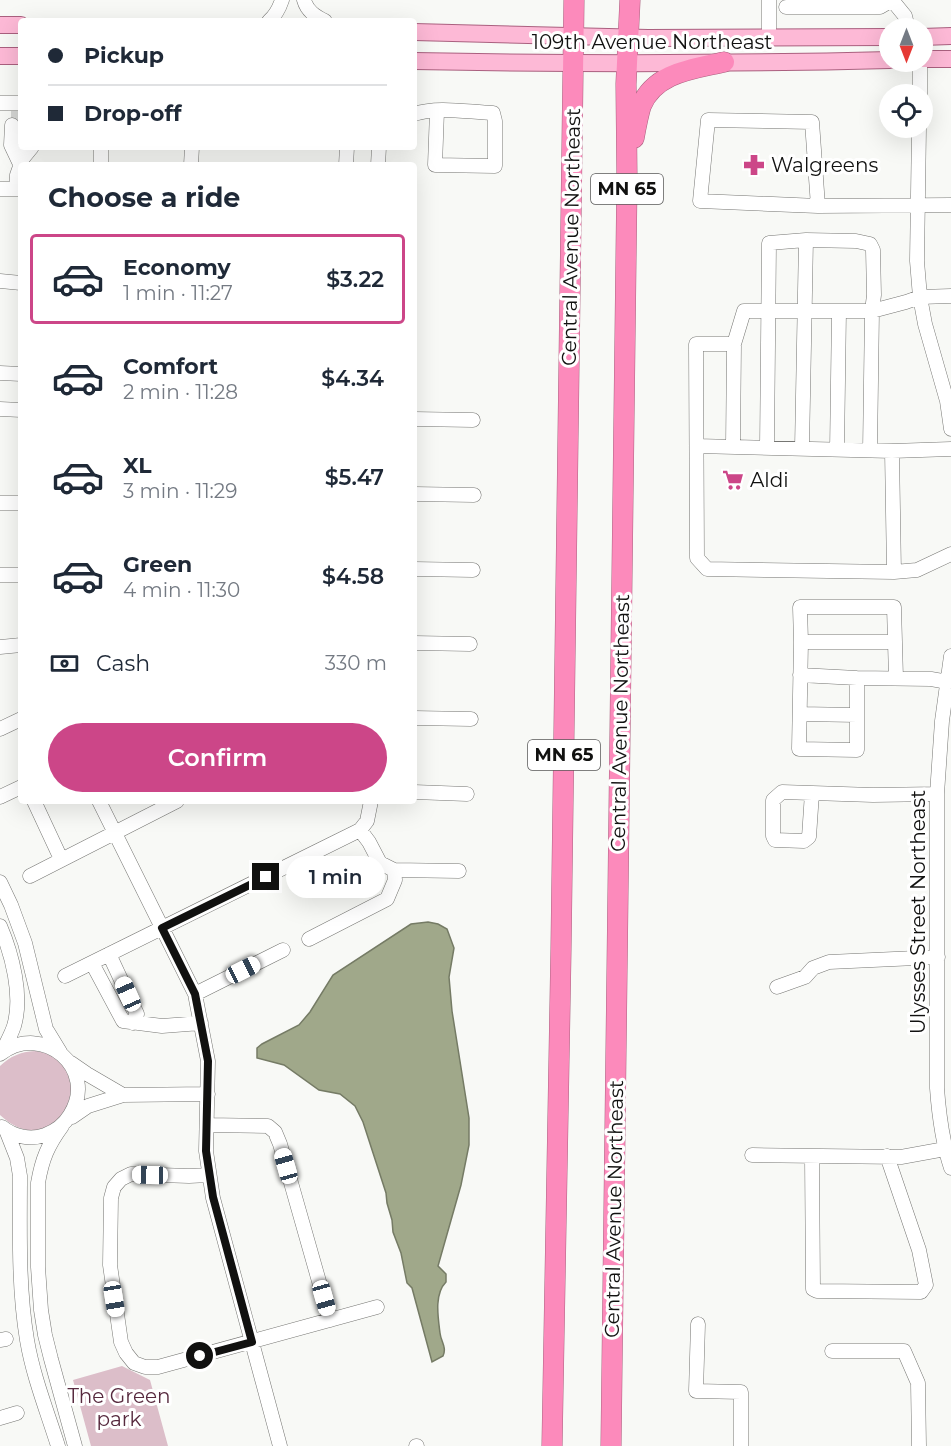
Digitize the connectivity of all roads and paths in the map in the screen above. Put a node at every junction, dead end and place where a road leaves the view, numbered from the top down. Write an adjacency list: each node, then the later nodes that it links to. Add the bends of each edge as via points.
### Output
1 (282, 0): 8 (street)
2 (304, 0): 9 (street)
3 (574, 0): 14 (highway, Central Avenue Northeast / MN 65)
4 (630, 0): 18 (highway, Central Avenue Northeast / MN 65)
5 (769, 0): 19 (street)
6 (892, 0): 7 (street, via 880,7); 10 (street)
7 (786, 7)
8 (273, 18)
9 (319, 18)
10 (906, 18)
11 (0, 25): 12 (main road)
12 (18, 25)
13 (417, 32): 14 (main road, 109th Avenue Northeast)
14 (574, 36): 18 (main road, 109th Avenue Northeast); 27 (highway, Central Avenue Northeast / MN 65)
15 (951, 36): 17 (main road)
16 (879, 37): 19 (main road, 109th Avenue Northeast)
17 (933, 37)
18 (629, 38): 19 (main road, 109th Avenue Northeast); 28 (highway, Central Avenue Northeast / MN 65)
19 (769, 38)
20 (0, 56): 21 (main road)
21 (18, 56)
22 (951, 59): 24 (main road)
23 (879, 60): 26 (main road, 109th Avenue Northeast)
24 (933, 60)
25 (417, 61): 27 (main road, 109th Avenue Northeast)
26 (724, 62): 28 (main road, 109th Avenue Northeast); 34 (highway, via 673,74 645,98)
27 (573, 64): 28 (main road, 109th Avenue Northeast); 145 (highway, Central Avenue Northeast / MN 65)
28 (627, 64): 34 (highway, Central Avenue Northeast / MN 65)
29 (437, 111): 29 (street, via 493,113 495,166 435,165); 30 (street)
30 (417, 113)
31 (15, 125): 33 (street, via 11,145)
32 (919, 138): 37 (street)
33 (18, 150)
34 (627, 179): 146 (highway, Central Avenue Northeast / MN 65)
35 (0, 189): 36 (street)
36 (18, 189)
37 (917, 205): 38 (street); 39 (street); 44 (street)
38 (951, 205)
39 (818, 206): 39 (street, via 812,122 708,120 700,201)
40 (806, 240): 45 (street, via 769,243); 46 (street); 48 (street, via 870,244)
41 (0, 281): 42 (street)
42 (18, 283)
43 (951, 296): 44 (street)
44 (920, 297): 48 (street); 56 (street)
45 (769, 311): 46 (street); 49 (street, via 744,311); 59 (street)
46 (804, 311): 47 (street); 60 (street)
47 (839, 311): 48 (street); 62 (street)
48 (872, 311): 63 (street)
49 (734, 344): 57 (street, via 696,344); 58 (street)
50 (0, 373): 51 (street)
51 (18, 374)
52 (0, 410): 53 (street)
53 (18, 410)
54 (417, 418): 55 (street)
55 (473, 420)
56 (951, 429)
57 (697, 446): 58 (street); 72 (street, via 697,558 707,569)
58 (733, 446): 59 (street)
59 (767, 447): 60 (street)
60 (802, 448): 62 (street)
61 (951, 449): 64 (street)
62 (837, 450): 63 (street)
63 (870, 450): 64 (street)
64 (892, 451): 72 (street)
65 (417, 494): 66 (street)
66 (474, 495)
67 (0, 503): 68 (street)
68 (18, 503)
69 (951, 554): 72 (street, via 917,570)
70 (417, 569): 71 (street)
71 (473, 570)
72 (894, 572)
73 (0, 575): 74 (street)
74 (18, 576)
75 (801, 642): 76 (street); 76 (street, via 800,607 894,607); 82 (street)
76 (895, 642): 84 (street)
77 (417, 643): 78 (street)
78 (470, 644)
79 (18, 645): 80 (street)
80 (0, 647)
81 (951, 656): 85 (street, Ulysses Street Northeast)
82 (800, 675): 83 (street); 86 (street)
83 (857, 678): 84 (street); 87 (street)
84 (896, 678): 85 (street)
85 (948, 682): 92 (street, Ulysses Street Northeast)
86 (800, 714): 87 (street); 87 (street, via 799,748 856,750)
87 (857, 715)
88 (417, 718): 89 (street)
89 (471, 719)
90 (18, 720): 91 (street)
91 (0, 729)
92 (945, 751): 97 (street, Ulysses Street Northeast)
93 (18, 788): 98 (street)
94 (417, 792): 96 (street)
95 (812, 793): 97 (street)
96 (467, 794)
97 (937, 794): 115 (street, Ulysses Street Northeast)
98 (0, 797)
99 (35, 804): 105 (street)
100 (101, 804): 104 (street)
101 (171, 804): 104 (street)
102 (371, 804): 103 (street)
103 (360, 830): 106 (street, via 380,863); 111 (street)
104 (115, 832): 105 (street); 111 (street)
105 (61, 859): 108 (street)
106 (394, 870): 107 (street); 112 (street, via 396,880 387,899)
107 (459, 871)
108 (30, 876)
109 (0, 882): 123 (street, via 25,943 45,1029)
110 (0, 926): 122 (street, via 18,1001 14,1028)
111 (162, 928): 114 (street); 119 (street)
112 (309, 939)
113 (283, 950): 119 (street)
114 (110, 954): 116 (street); 120 (street, via 137,1014)
115 (938, 957): 118 (street, via 828,962); 129 (street, Ulysses Street Northeast, via 937,1088)
116 (92, 963): 117 (street); 120 (street, via 123,1021)
117 (65, 976)
118 (777, 987)
119 (195, 994): 121 (street)
120 (133, 1023): 121 (street)
121 (201, 1023): 124 (street, via 208,1061)
122 (1, 1053): 123 (street, via 13,1046 38,1043)
123 (64, 1057): 125 (street); 126 (street, via 76,1075 78,1091 75,1107)
124 (208, 1094): 125 (street); 127 (street)
125 (123, 1095): 126 (street, via 88,1106)
126 (64, 1124): 128 (street, via 40,1137 17,1135); 143 (street, via 49,1144 40,1168 39,1288 45,1335)
127 (207, 1125): 134 (street); 136 (street, via 268,1126 275,1132)
128 (3, 1128): 142 (street, via 17,1158 20,1176 21,1281 27,1340)
129 (945, 1149): 132 (street); 133 (street, Ulysses Street Northeast)
130 (752, 1155): 131 (street)
131 (812, 1156): 132 (street); 132 (street, via 813,1289 921,1292 926,1285 919,1250)
132 (887, 1156)
133 (951, 1168)
134 (209, 1174): 138 (street); 138 (street, via 131,1174 114,1187 110,1265 121,1342 134,1362 158,1367)
135 (377, 1306): 136 (street)
136 (330, 1320): 138 (street)
137 (698, 1324): 147 (street, via 696,1391 741,1392)
138 (252, 1342): 144 (street)
139 (832, 1351): 148 (street, via 904,1351 918,1383)
140 (17, 1413): 141 (street)
141 (0, 1418)
142 (57, 1446)
143 (75, 1446)
144 (280, 1446)
145 (552, 1446)
146 (611, 1446)
147 (741, 1446)
148 (919, 1446)

